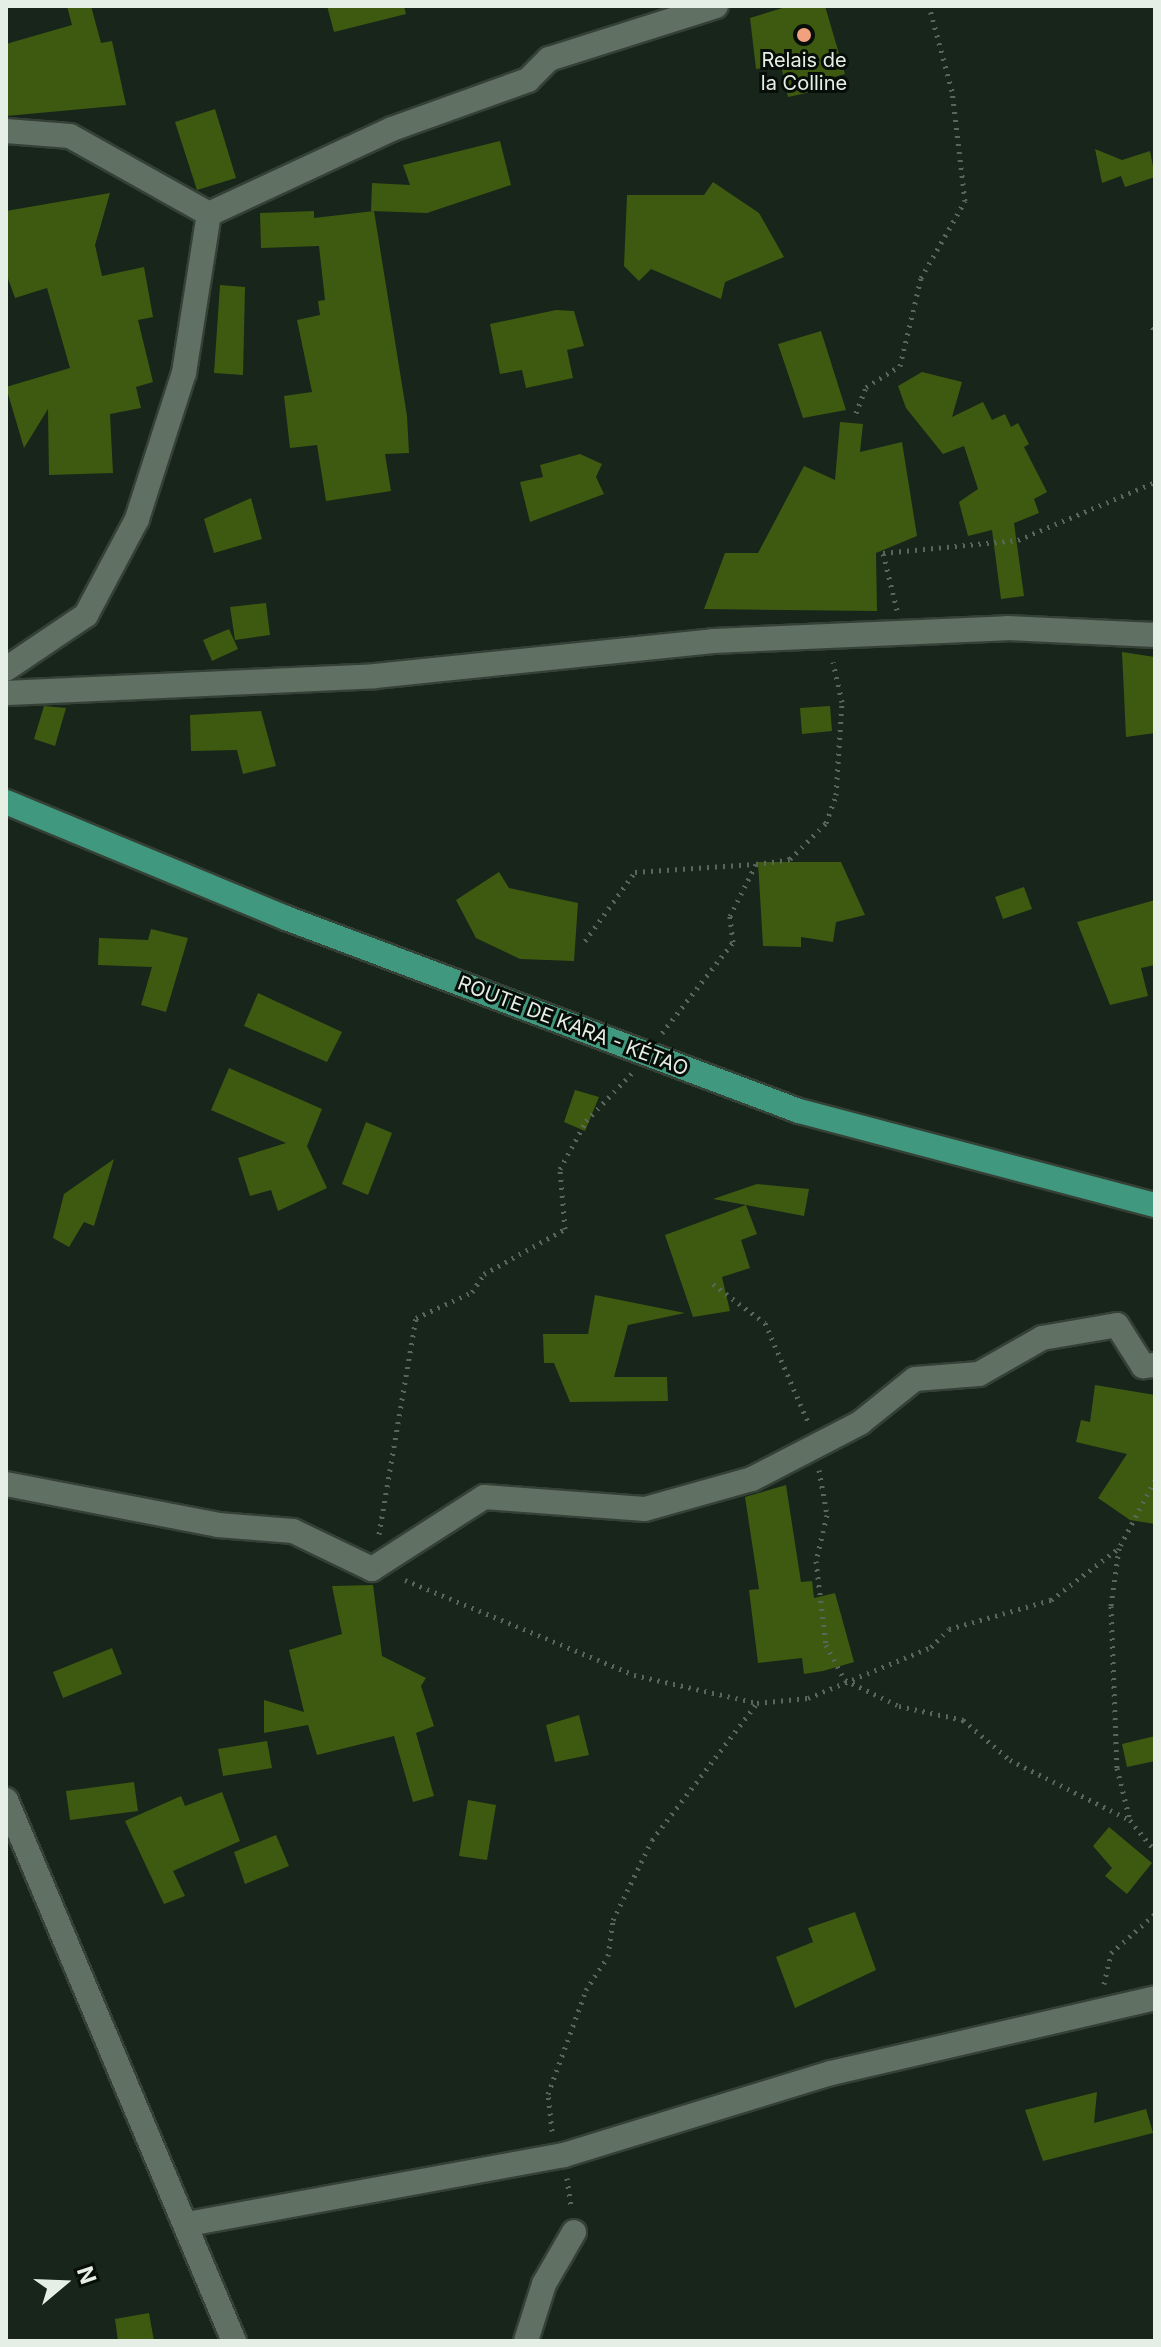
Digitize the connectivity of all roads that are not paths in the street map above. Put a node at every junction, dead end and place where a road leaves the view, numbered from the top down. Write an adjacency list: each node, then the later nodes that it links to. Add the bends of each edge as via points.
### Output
1 (716, 6): 3 (street, via 549,59 528,80 392,129)
2 (6, 131): 3 (street, via 70,136)
3 (209, 214): 5 (street, via 184,373 137,519 86,615)
4 (1155, 635): 6 (street, via 1007,628 842,634 375,676)
5 (6, 669)
6 (6, 693)
7 (6, 802): 8 (main road, ROUTE DE KARA - KÉTAO, via 799,1111)
8 (1155, 1205)
9 (1155, 1365): 10 (street, via 1143,1366 1117,1325 1042,1338 979,1374 915,1379 816,1446 752,1479 645,1509 484,1497 372,1569 293,1531 218,1525)
10 (6, 1484)
11 (6, 1800): 13 (street)
12 (1155, 1998): 13 (street, via 831,2073 564,2155)
13 (188, 2224): 15 (street)
14 (574, 2232): 16 (street, via 544,2284)
15 (234, 2341)
16 (526, 2341)

